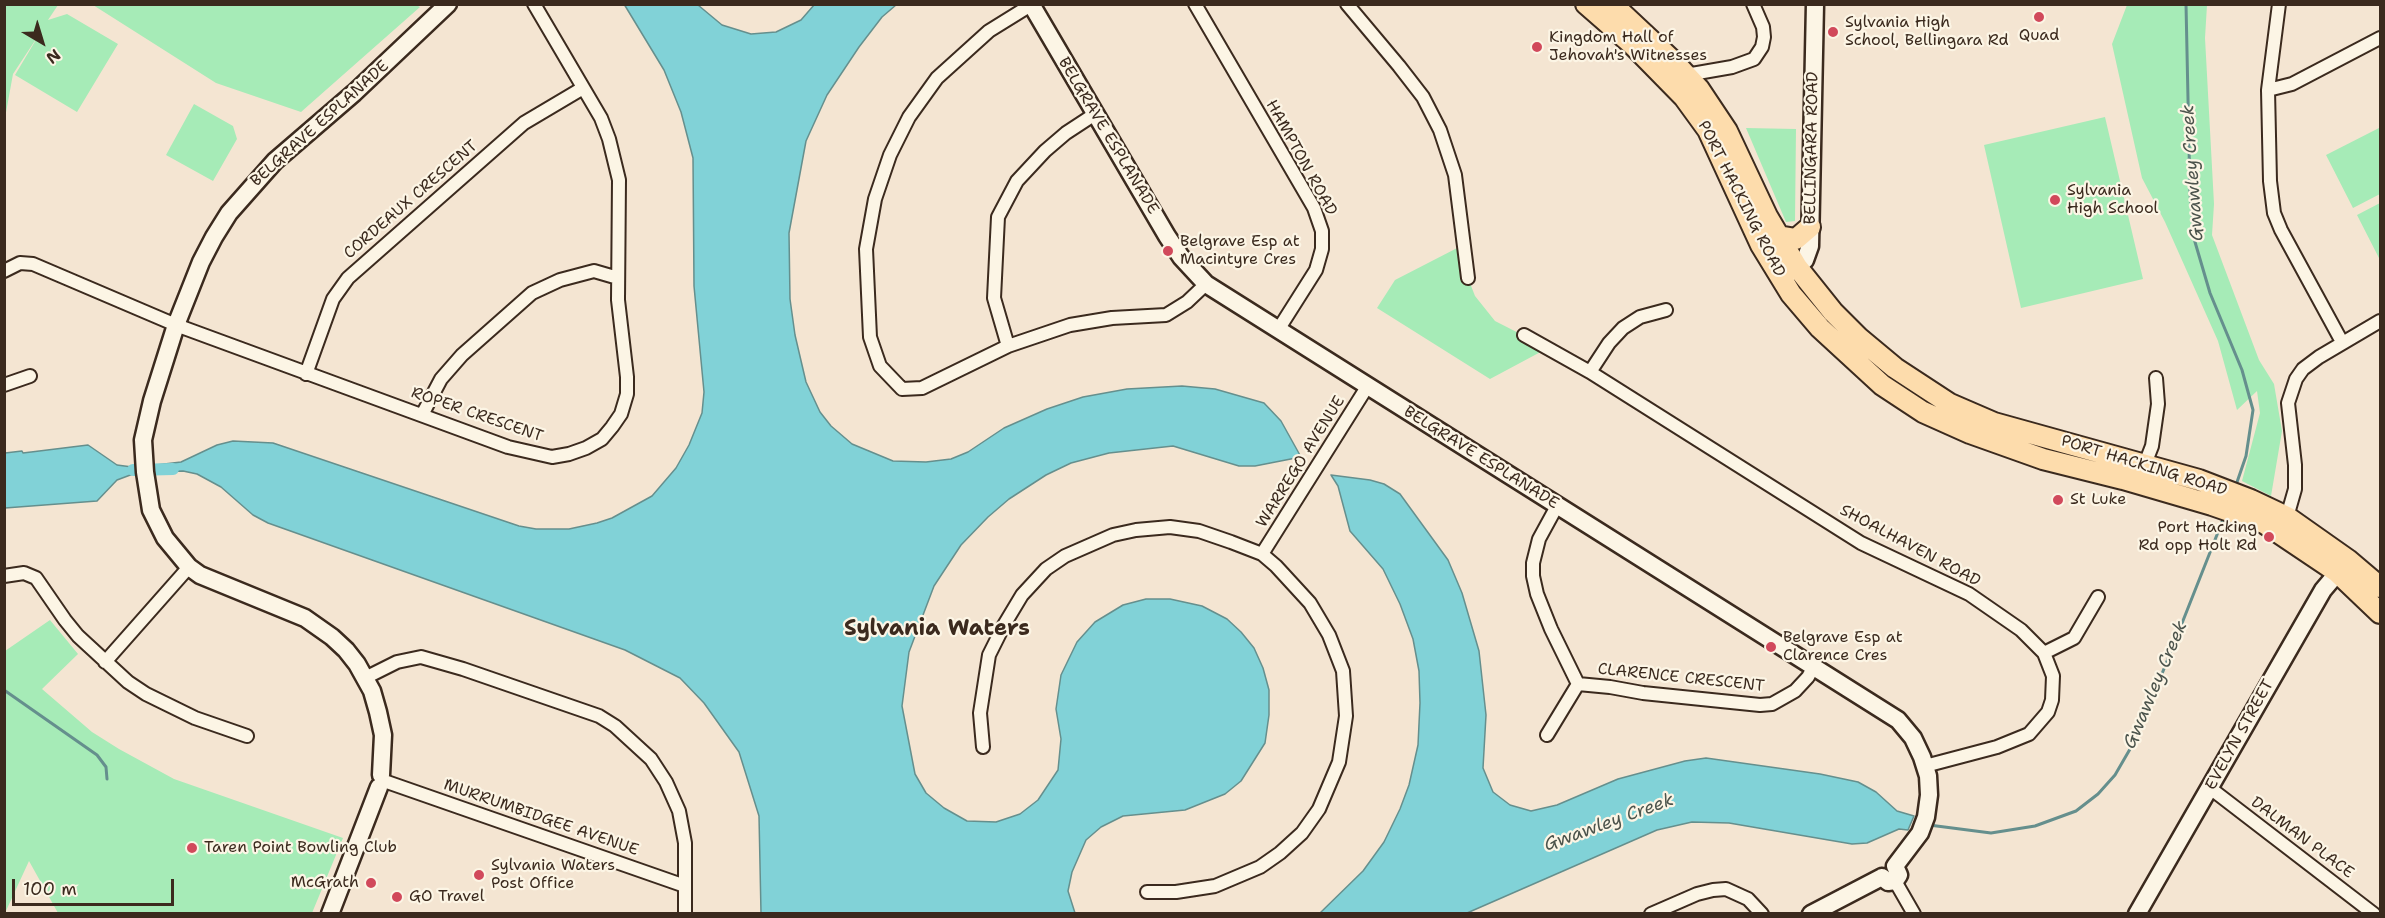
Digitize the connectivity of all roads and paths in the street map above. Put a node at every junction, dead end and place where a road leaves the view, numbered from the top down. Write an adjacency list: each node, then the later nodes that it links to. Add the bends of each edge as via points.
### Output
1 (448, 4): 26 (street, BELGRAVE ESPLANADE, via 246,191 214,237)
2 (534, 4): 13 (street, ROPER CRESCENT)
3 (1195, 4): 27 (street, HAMPTON ROAD, via 1314,208 1323,231 1316,270)
4 (1347, 4): 21 (street, via 1423,97 1440,130 1455,175)
5 (1586, 4): 22 (main road, PORT HACKING ROAD, via 1667,79 1701,119)
6 (1612, 4): 12 (main road, PORT HACKING ROAD)
7 (1753, 4): 12 (street, via 1764,36 1754,59)
8 (1815, 4): 16 (street, BELLINGARA ROAD)
9 (2279, 4): 14 (street)
10 (1031, 5): 15 (street, BELGRAVE ESPLANADE); 30 (street, via 971,45 921,98 882,176 866,249 870,337 880,366 902,389 922,388)
11 (2380, 38): 14 (street, via 2292,84)
12 (1686, 75): 17 (main road, PORT HACKING ROAD, via 1727,131)
13 (583, 88): 20 (street, ROPER CRESCENT, via 601,118 619,180); 32 (street, CORDEAUX CRESCENT, via 524,123 348,278 333,299)
14 (2268, 90): 29 (street, via 2274,213)
15 (1095, 114): 23 (street, BELGRAVE ESPLANADE, via 1174,247); 30 (street, via 1045,151 1017,181 998,218 994,298)
16 (1810, 227): 17 (main road, via 1796,239); 18 (street, BELLINGARA ROAD, via 1808,254)
17 (1778, 236): 18 (main road, PORT HACKING ROAD)
18 (1797, 267): 22 (street, BELLINGARA ROAD); 38 (main road, PORT HACKING ROAD, via 1859,338 1895,368 1950,404 1994,423)
19 (4, 271): 26 (street, ROPER CRESCENT, via 20,263 33,264)
20 (618, 278): 37 (street, via 594,272 560,280 532,294 462,355 441,379); 37 (street, ROPER CRESCENT, via 627,394 621,414 602,439 586,448 552,457 508,447)
21 (1468, 278)
22 (1781, 279): 39 (main road, PORT HACKING ROAD, via 1809,316 1859,365 1923,412 2043,459 2123,479)
23 (1206, 284): 27 (street, BELGRAVE ESPLANADE); 30 (street, via 1166,315 1070,325)
24 (1666, 310): 31 (street, via 1640,317 1623,328)
25 (2380, 321): 29 (street)
26 (176, 325): 32 (street, ROPER CRESCENT); 45 (street, BELGRAVE ESPLANADE, via 143,440 151,510 165,538)
27 (1278, 330): 36 (street, BELGRAVE ESPLANADE)
28 (1524, 335): 31 (street, SHOALHAVEN ROAD)
29 (2342, 342): 42 (street, via 2303,369 2290,392 2288,412 2295,489)
30 (1008, 346)
31 (1590, 372): 50 (street, SHOALHAVEN ROAD, via 1861,543 1969,594 2021,630)
32 (306, 374): 37 (street, ROPER CRESCENT)
33 (30, 376): 35 (street)
34 (2156, 378): 38 (street, via 2158,404 2152,446)
35 (4, 385)
36 (1367, 387): 40 (street, BELGRAVE ESPLANADE); 43 (street, WARREGO AVENUE)
37 (422, 415)
38 (2145, 464): 39 (main road, PORT HACKING ROAD)
39 (2215, 495): 41 (main road, PORT HACKING ROAD)
40 (1557, 506): 52 (street, BELGRAVE ESPLANADE); 54 (street, CLARENCE CRESCENT, via 1535,552 1534,586)
41 (2251, 509): 42 (main road, PORT HACKING ROAD); 44 (main road, PORT HACKING ROAD, via 2279,532)
42 (2287, 517): 44 (main road, PORT HACKING ROAD)
43 (1262, 554): 57 (street, via 1199,531 1170,527 1113,535 1046,569 1022,595 989,655 980,713); 63 (street, via 1310,603 1337,654 1343,671 1346,716 1339,762 1319,809 1302,833 1260,867 1215,886)
44 (2343, 566): 47 (main road, PORT HACKING ROAD); 49 (main road, PORT HACKING ROAD); 60 (street, EVELYN STREET, via 2308,617)
45 (189, 567): 51 (street); 53 (street, BELGRAVE ESPLANADE, via 311,622 346,650)
46 (4, 576): 51 (street, via 24,573 36,578 65,620)
47 (2380, 587)
48 (2098, 597): 50 (street, via 2074,638)
49 (2380, 613)
50 (2044, 652): 58 (street, SHOALHAVEN ROAD, via 2054,676 2052,700 2048,712 2029,734 1997,747)
51 (105, 662): 56 (street, via 146,694 195,718)
52 (1814, 666): 54 (street, CLARENCE CRESCENT, via 1795,691 1772,704 1760,705); 58 (street, BELGRAVE ESPLANADE, via 1898,720 1913,738)
53 (364, 678): 59 (street, BELGRAVE ESPLANADE, via 372,691 382,735); 62 (street, via 397,662 421,657 588,713 615,726 651,759 679,811 685,843)
54 (1578, 684): 55 (street)
55 (1547, 735)
56 (248, 736)
57 (983, 747)
58 (1925, 766): 61 (street, BELGRAVE ESPLANADE, via 1929,795 1926,817 1920,833)
59 (382, 781): 62 (street, MURRUMBIDGEE AVENUE); 65 (street, BELGRAVE ESPLANADE)
60 (2210, 788): 64 (street, EVELYN STREET); 71 (street, DALMAN PLACE)
61 (1891, 875): 69 (street, BELGRAVE ESPLANADE); 70 (street)
62 (685, 886): 66 (street)
63 (1147, 892)
64 (2137, 913)
65 (330, 914)
66 (685, 914)
67 (1651, 914): 68 (street, via 1697,894 1726,889 1748,899)
68 (1761, 914)
69 (1811, 914)
70 (1914, 914)
71 (2374, 914)

